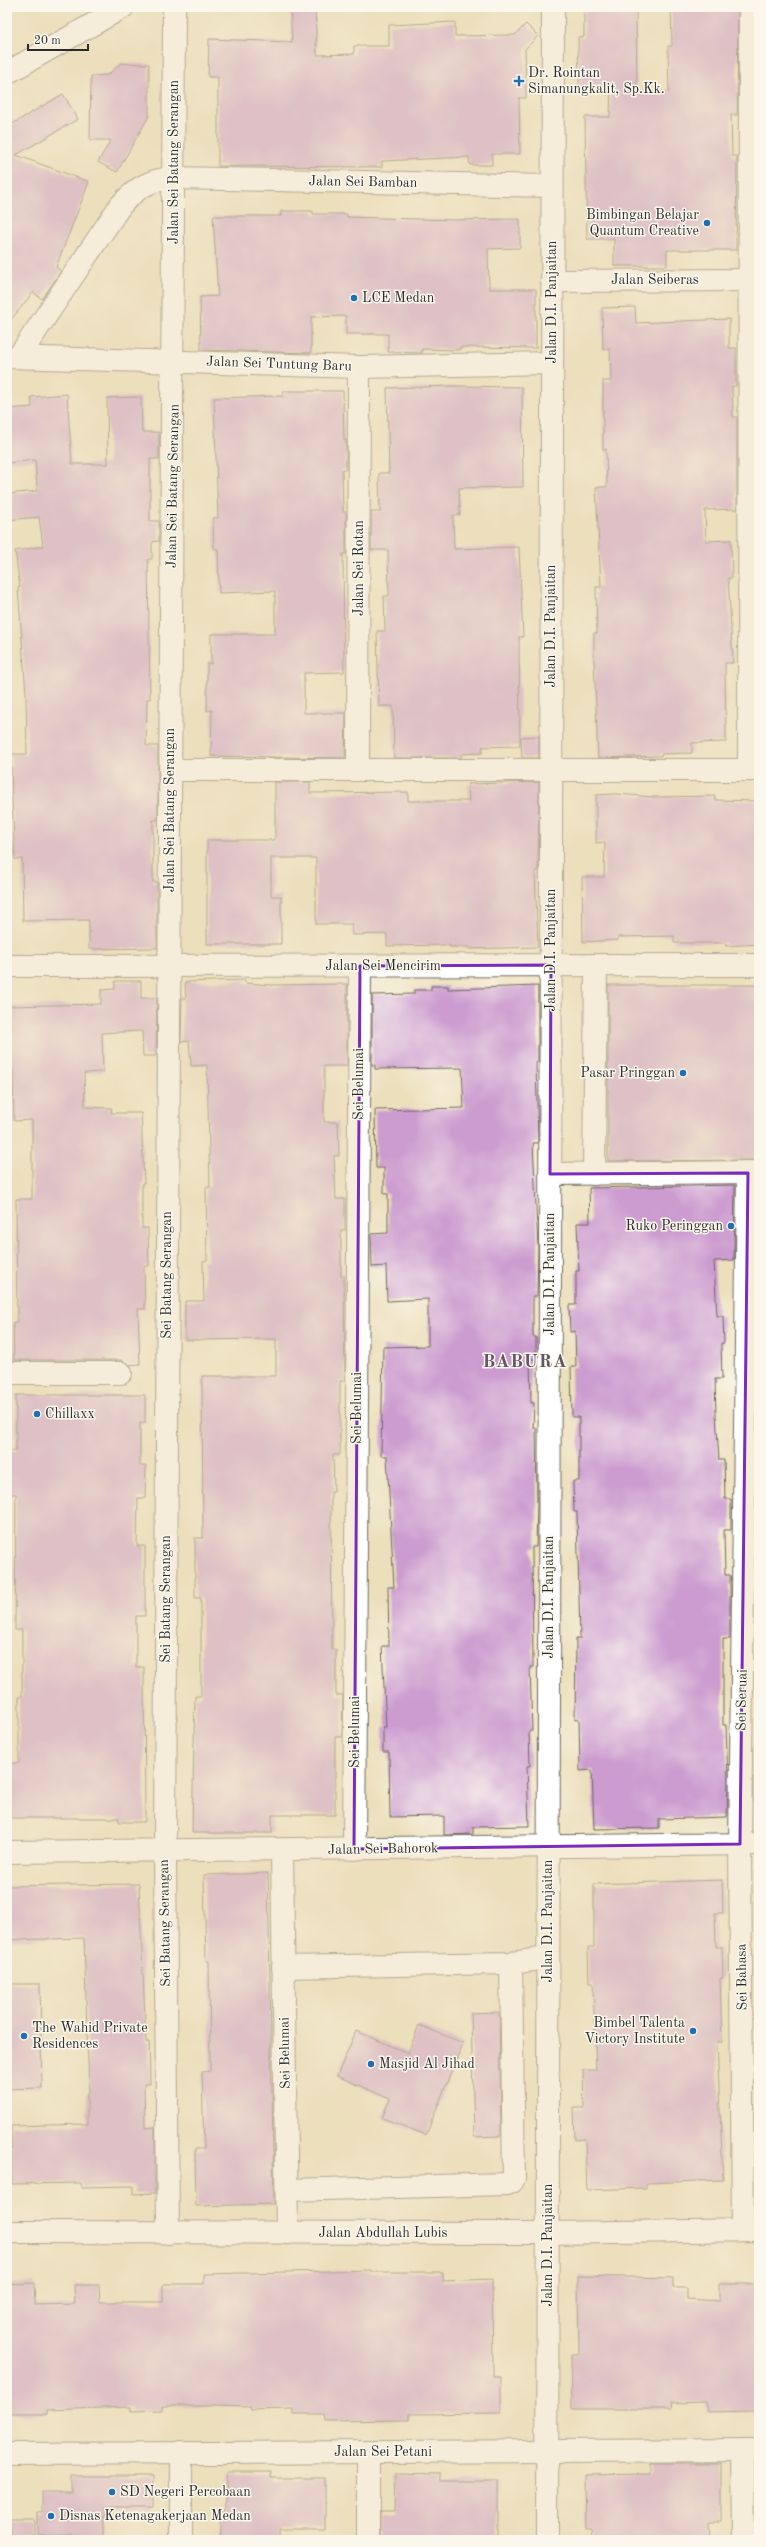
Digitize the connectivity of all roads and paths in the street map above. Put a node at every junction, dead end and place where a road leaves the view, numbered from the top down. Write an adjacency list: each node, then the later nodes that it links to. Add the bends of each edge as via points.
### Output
1 (123, 7): 5 (street)
2 (174, 7): 6 (street, Jalan Sei Batang Serangan)
3 (553, 7): 7 (street, Jalan D.I. Panjaitan)
4 (750, 7): 8 (street)
5 (7, 74)
6 (174, 178): 7 (street, Jalan Sei Bamban); 10 (street, Jalan Sei Bamban, via 151,181 140,186 120,206); 11 (street, Jalan Sei Batang Serangan)
7 (552, 186): 9 (street, Jalan D.I. Panjaitan)
8 (755, 280): 9 (street, Jalan Seiberas); 16 (street)
9 (552, 281): 12 (street, Jalan D.I. Panjaitan)
10 (13, 356): 11 (street, Jalan Sei Tuntung Baru)
11 (174, 361): 13 (street, Jalan Sei Tuntung Baru); 14 (street, Jalan Sei Batang Serangan)
12 (552, 363): 13 (street, Jalan Sei Tuntung Baru); 17 (street, Jalan D.I. Panjaitan)
13 (359, 367): 15 (street, Jalan Sei Rotan)
14 (170, 770): 15 (street); 18 (street, Jalan Sei Batang Serangan)
15 (358, 770): 17 (street)
16 (754, 770): 17 (street)
17 (551, 771): 19 (street, Jalan D.I. Panjaitan)
18 (169, 965): 22 (street, Jalan Sei Mencirim); 23 (street, Jalan Sei Mencirim); 33 (street, Sei Batang Serangan)
19 (551, 965): 20 (street, Jalan Sei Mencirim); 23 (street, Jalan Sei Mencirim); 25 (street, Jalan D.I. Panjaitan)
20 (596, 965): 21 (street, Jalan Sei Mencirim); 26 (street)
21 (759, 965)
22 (7, 966)
23 (360, 966): 31 (street, Sei Belumai)
24 (754, 1172): 26 (street); 29 (street, Sei Seruai)
25 (550, 1174): 26 (street); 30 (street, Jalan D.I. Panjaitan)
26 (594, 1174)
27 (7, 1373): 28 (street)
28 (121, 1373)
29 (750, 1844): 30 (street, Jalan Sei Bahorok); 38 (street, Sei Bahasa)
30 (548, 1846): 31 (street, Jalan Sei Bahorok); 35 (street, Jalan D.I. Panjaitan)
31 (354, 1849): 32 (street, Jalan Sei Bahorok)
32 (282, 1850): 33 (street, Jalan Sei Bahorok); 37 (street, Sei Belumai)
33 (165, 1851): 34 (street, Jalan Sei Bahorok); 42 (street, Sei Batang Serangan)
34 (7, 1852)
35 (548, 1958): 36 (street); 44 (street, Jalan D.I. Panjaitan)
36 (511, 1963): 37 (street); 39 (street, via 514,2178 512,2182)
37 (284, 1967): 39 (street, Sei Belumai)
38 (751, 2035): 40 (street, Sei Bahasa)
39 (287, 2190): 43 (street, Sei Belumai)
40 (751, 2230): 44 (street, Jalan Abdullah Lubis)
41 (7, 2232): 42 (street, Jalan Abdullah Lubis)
42 (168, 2233): 43 (street, Jalan Abdullah Lubis)
43 (287, 2233): 44 (street, Jalan Abdullah Lubis)
44 (547, 2233): 46 (street, Jalan D.I. Panjaitan)
45 (751, 2450): 46 (street, Jalan Sei Petani); 53 (street)
46 (547, 2451): 48 (street, Jalan Sei Petani); 52 (street, Jalan D.I. Panjaitan)
47 (181, 2452): 48 (street, Jalan Sei Petani); 49 (street, Jalan Sei Petani); 50 (street)
48 (368, 2452): 51 (street)
49 (7, 2454)
50 (181, 2540)
51 (368, 2540)
52 (547, 2540)
53 (744, 2540)

